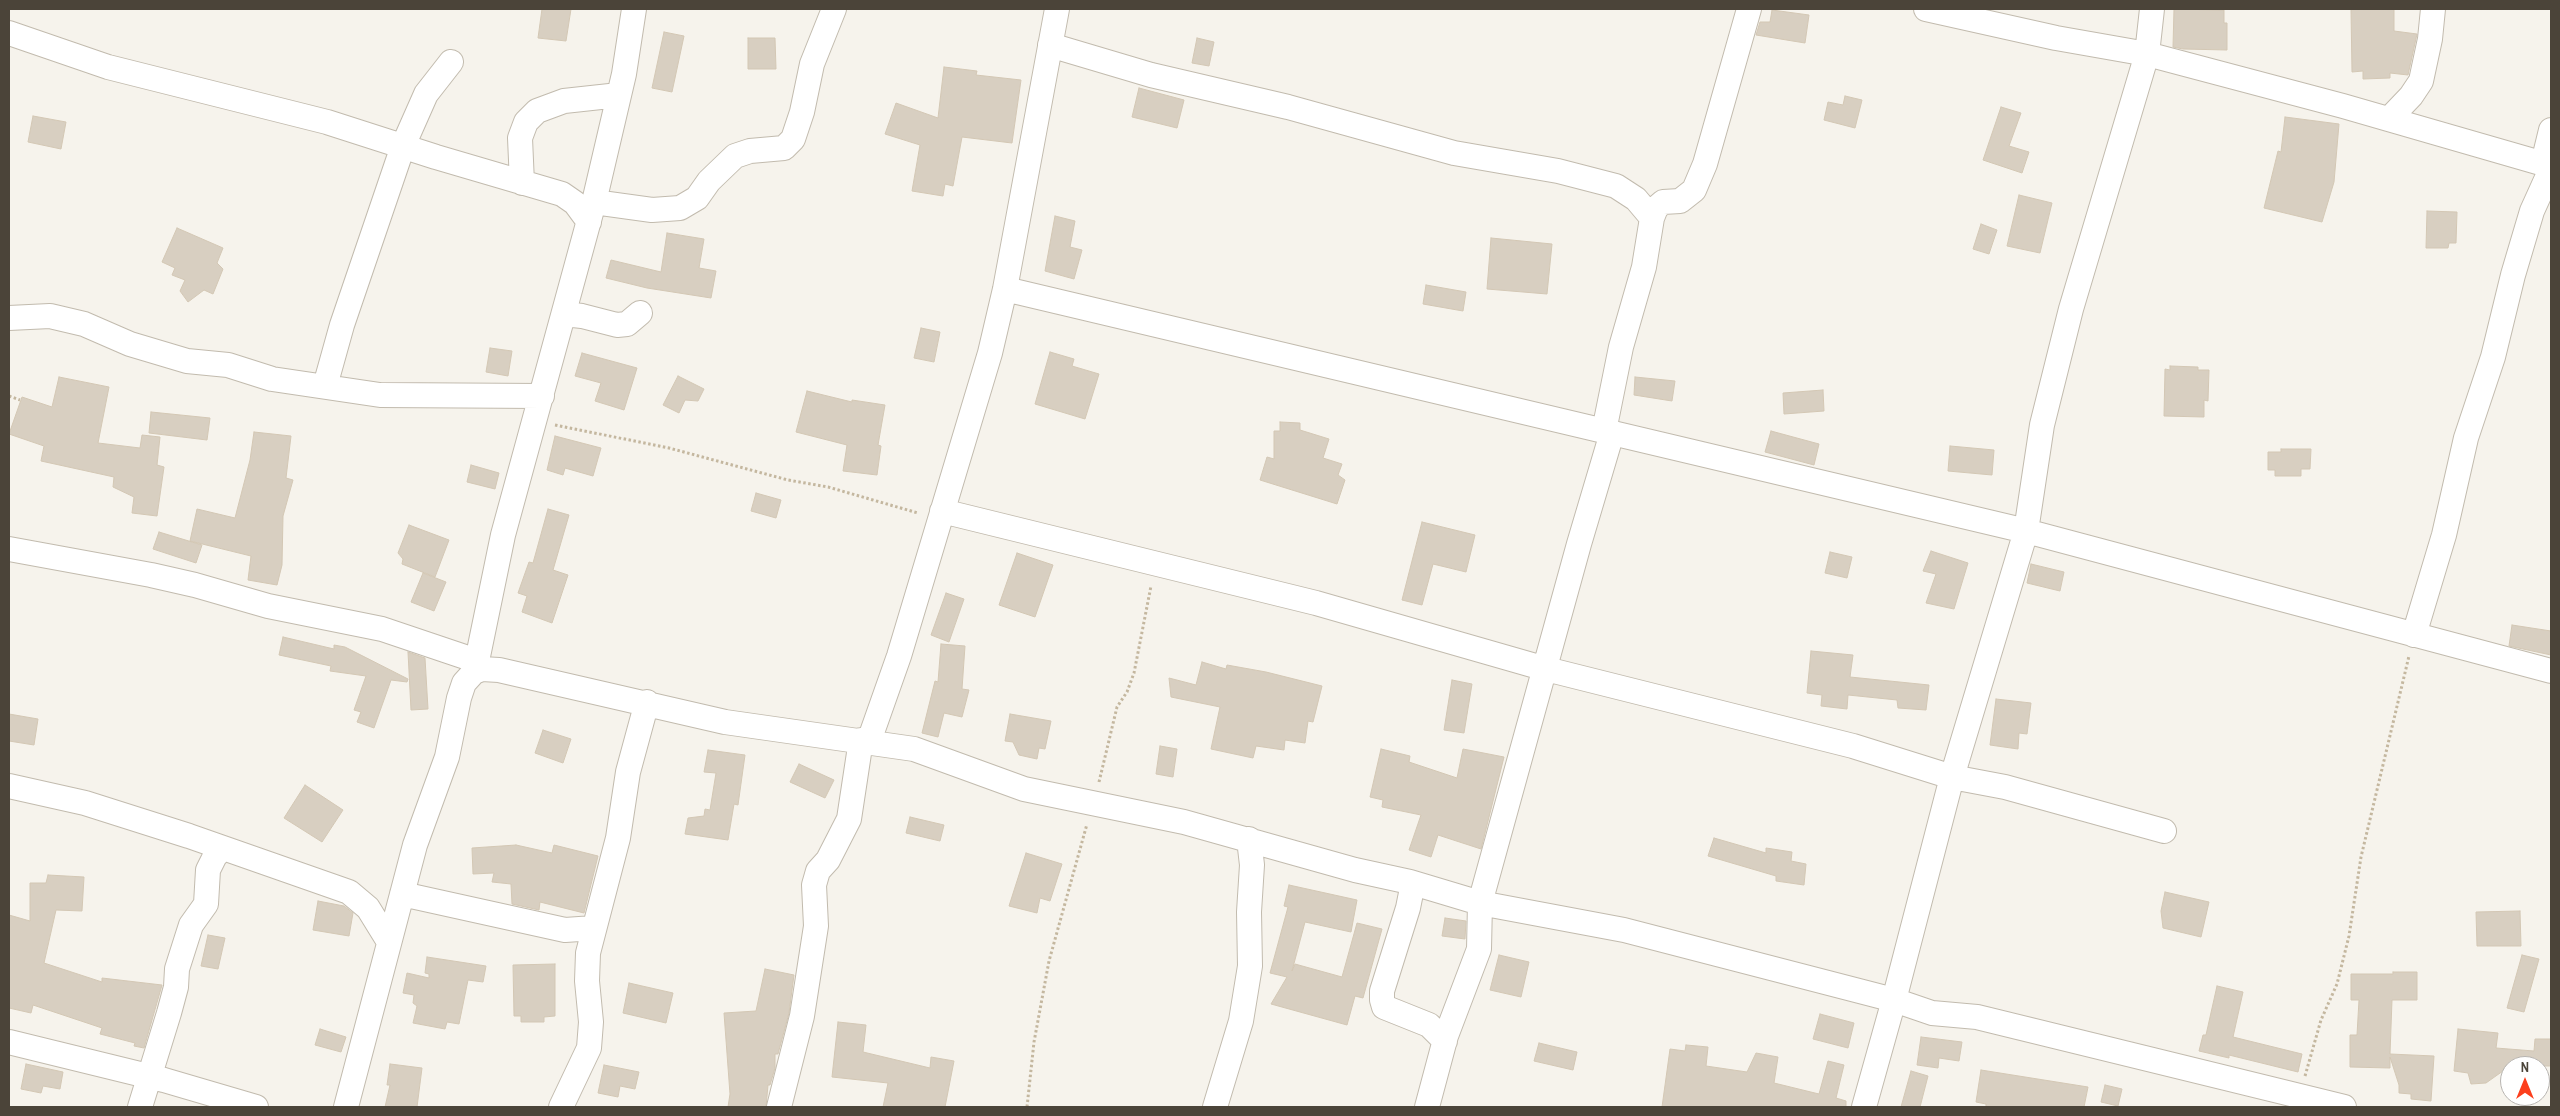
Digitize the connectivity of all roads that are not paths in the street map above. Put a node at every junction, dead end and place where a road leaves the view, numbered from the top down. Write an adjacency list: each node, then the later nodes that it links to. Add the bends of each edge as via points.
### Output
1 (634, 9): 12 (street)
2 (834, 9): 18 (street, via 812,64 793,139 784,148 750,151 735,156 709,181 697,198 680,208)
3 (1057, 9): 9 (street)
4 (1749, 9): 19 (street, via 1705,164 1694,190 1680,201 1663,202)
5 (1926, 9): 10 (street)
6 (2152, 9): 10 (street)
7 (2433, 9): 13 (street, via 2421,81)
8 (9, 33): 15 (street, via 108,67 327,122)
9 (1050, 45): 19 (street, via 1151,75 1288,107 1454,153 1558,171 1616,186 1636,199); 20 (street)
10 (2147, 54): 13 (street); 28 (street, via 2068,318 2042,425)
11 (450, 62): 15 (street, via 418,107)
12 (619, 95): 17 (street, via 564,101 538,111 526,122 520,138); 18 (street)
13 (2389, 119): 16 (street)
14 (2551, 130): 16 (street)
15 (403, 146): 17 (street); 24 (street)
16 (2548, 166): 30 (street, via 2513,275 2493,358 2466,438 2444,534)
17 (522, 183): 18 (street, via 562,194)
18 (592, 212): 21 (street)
19 (1652, 218): 26 (street, via 1644,267 1621,347)
20 (1005, 290): 26 (street); 27 (street, via 976,405)
21 (564, 314): 22 (street, via 617,326 627,324); 25 (street)
22 (640, 314)
23 (9, 318): 24 (street, via 50,316 84,324 176,359 228,365 272,379)
24 (325, 386): 25 (street, via 380,395 438,398)
25 (542, 396): 31 (street, via 503,534)
26 (1608, 432): 28 (street); 32 (street)
27 (941, 515): 32 (street, via 1316,602); 35 (street, via 899,656)
28 (2026, 530): 30 (street); 36 (street)
29 (9, 549): 31 (street, via 151,575 268,606 382,629)
30 (2414, 634): 33 (street)
31 (475, 666): 34 (street); 42 (street, via 459,698 447,757)
32 (1546, 669): 36 (street, via 1853,746); 43 (street)
33 (2551, 671)
34 (647, 702): 35 (street, via 725,722); 44 (street, via 628,772 618,838)
35 (865, 741): 39 (street, via 914,749 1024,789); 54 (street, via 849,819 828,860 818,871 814,885 816,926 802,1016)
36 (1952, 777): 38 (street, via 2006,787); 46 (street)
37 (9, 786): 40 (street, via 85,803)
38 (2164, 831)
39 (1249, 839): 41 (street); 55 (street, via 1252,865 1250,966 1241,1021)
40 (223, 848): 45 (street, via 349,892 368,908); 49 (street, via 208,870 206,904 191,925)
41 (1413, 883): 43 (street); 47 (street, via 1382,1000 1384,1007 1429,1025)
42 (402, 894): 44 (street, via 565,930); 45 (street)
43 (1480, 903): 46 (street, via 1624,930); 47 (street, via 1478,949)
44 (594, 928): 53 (street, via 588,953 589,1048)
45 (389, 942): 52 (street)
46 (1894, 1000): 57 (street); 58 (street, via 1932,1013 1977,1017)
47 (1444, 1041): 56 (street)
48 (9, 1042): 49 (street)
49 (150, 1077): 50 (street); 51 (street)
50 (140, 1107)
51 (256, 1107)
52 (346, 1107)
53 (561, 1107)
54 (779, 1107)
55 (1216, 1107)
56 (1427, 1107)
57 (1864, 1107)
58 (2344, 1107)

